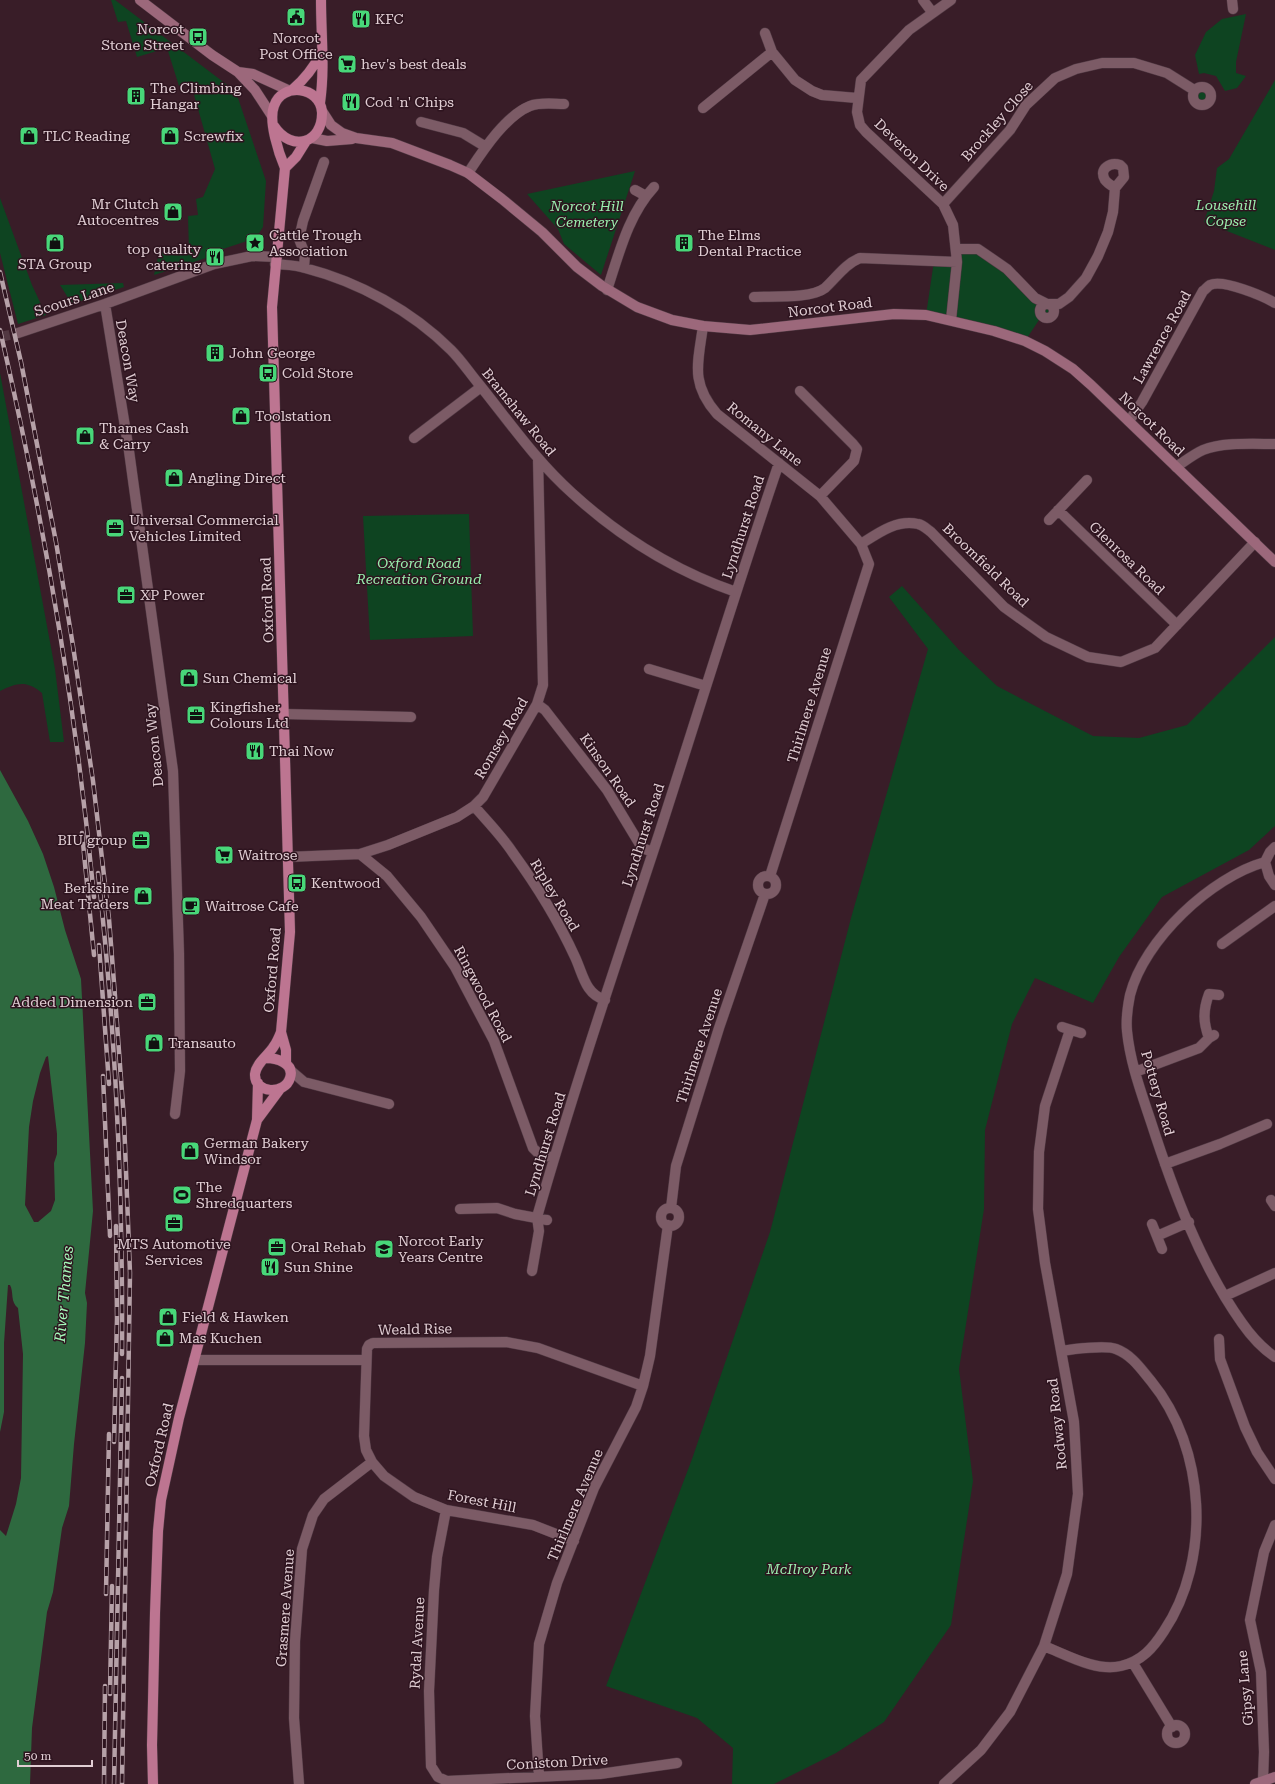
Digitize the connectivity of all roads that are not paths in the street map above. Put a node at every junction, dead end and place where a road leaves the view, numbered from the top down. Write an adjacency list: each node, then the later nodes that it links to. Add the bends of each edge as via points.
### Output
1 (321, 0): 7 (main road)
2 (923, 0): 5 (street)
3 (951, 0): 5 (street, Deveron Drive)
4 (142, 1): 9 (street)
5 (932, 12): 12 (street, Deveron Drive, via 909,30 861,80)
6 (765, 33): 8 (street)
7 (323, 50): 10 (main road, via 303,81); 14 (main road)
8 (772, 52): 12 (street, via 795,80 812,91 822,95); 15 (street)
9 (238, 72): 10 (street, via 253,74); 16 (street, via 255,90)
10 (291, 90): 14 (main road, via 308,93); 16 (main road, via 280,96 274,105)
11 (1194, 90): 29 (street, Brockley Close, via 1167,73 1134,63 1102,63 1076,69 1055,78 1026,105 1010,130)
12 (858, 98): 29 (street, Deveron Drive, via 857,112 860,125)
13 (564, 104): 21 (street, via 530,106 501,129)
14 (321, 107): 19 (street, Norcot Road, via 331,125 342,134); 20 (main road, via 319,125)
15 (703, 108)
16 (272, 116): 18 (main road)
17 (421, 122): 21 (street, via 463,133)
18 (274, 126): 20 (main road, via 280,135 289,141); 23 (main road, Oxford Road)
19 (356, 138): 20 (street, Norcot Road); 24 (street, Norcot Road, via 392,143)
20 (309, 140): 23 (main road)
21 (486, 147): 24 (street)
22 (324, 162): 33 (street, via 299,239 305,254)
23 (285, 168): 31 (main road, Oxford Road)
24 (468, 174): 34 (street, Norcot Road, via 525,217 577,267)
25 (654, 187): 28 (street)
26 (1115, 188): 30 (street, via 1108,232 1086,278 1059,304 1047,304 1035,298 1007,269 978,249)
27 (635, 190): 28 (street)
28 (646, 196): 34 (street, via 631,221)
29 (940, 201): 30 (street, Deveron Drive, via 953,225)
30 (957, 249): 32 (street, Deveron Drive)
31 (276, 260): 33 (street, Bramshaw Road); 37 (street, Scours Lane, via 252,256 214,264); 61 (main road, Oxford Road, via 272,307)
32 (957, 262): 35 (street, via 860,258 850,262 824,288 814,294); 38 (street, Deveron Drive)
33 (304, 267): 41 (street, Bramshaw Road, via 348,282 377,296 416,322 452,350)
34 (607, 290): 39 (street, Norcot Road, via 637,307 672,320)
35 (754, 297)
36 (1275, 303): 43 (street, Lawrence Road, via 1262,296 1222,284 1210,285 1203,291)
37 (105, 304): 40 (street, Scours Lane); 85 (street, Deacon Way, via 130,458 173,771 180,1063)
38 (951, 320): 39 (street, Norcot Road, via 926,315 894,314 750,330); 43 (street, Norcot Road, via 1026,341 1045,351 1073,369)
39 (703, 326): 47 (street, Romany Lane, via 698,364 702,393 717,414)
40 (18, 333)
41 (481, 387): 44 (street); 46 (street, Bramshaw Road)
42 (800, 391): 50 (street, via 854,444 857,450 854,461)
43 (1129, 421): 48 (street, Norcot Road)
44 (414, 438)
45 (1275, 444): 48 (street, via 1251,443 1213,447 1203,450)
46 (538, 458): 56 (street, Bramshaw Road, via 571,493 619,531 680,570); 60 (street, Romsey Road, via 543,685)
47 (779, 463): 50 (street, Romany Lane); 56 (street, Lyndhurst Road)
48 (1176, 467): 53 (street, Norcot Road)
49 (1087, 480): 51 (street)
50 (820, 496): 54 (street, Romany Lane)
51 (1058, 510): 52 (street); 57 (street, Glenrosa Road)
52 (1049, 520)
53 (1255, 542): 55 (street, Norcot Road); 57 (street, Broomfield Road)
54 (861, 544): 57 (street, Broomfield Road, via 888,528 907,523 920,524 931,532 1004,607 1046,637 1088,657 1121,662 1155,648); 69 (street, Thirlmere Avenue, via 869,564 865,580)
55 (1275, 562)
56 (736, 592): 59 (street, Lyndhurst Road)
57 (1177, 625)
58 (649, 668): 59 (street)
59 (706, 686): 65 (street, Lyndhurst Road)
60 (538, 704): 63 (street, Romsey Road, via 483,797); 65 (street, Kinson Road, via 607,790 642,848)
61 (284, 714): 62 (street); 67 (main road, Oxford Road)
62 (411, 717)
63 (474, 806): 66 (street, Romsey Road, via 457,817); 75 (street, Ripley Road, via 513,852 548,904 588,987 596,997)
64 (1275, 847): 68 (street)
65 (653, 852): 75 (street, Lyndhurst Road)
66 (360, 854): 67 (street, Romsey Road); 88 (street, Ringwood Road, via 387,876 421,917 455,966 494,1041 532,1148 540,1154)
67 (288, 857): 76 (main road, Oxford Road, via 290,932)
68 (1265, 862): 70 (street); 80 (street, Pottery Road, via 1232,876 1208,891 1165,932 1151,952 1138,974 1130,996 1127,1030)
69 (770, 876): 71 (street, Thirlmere Avenue, via 776,882 776,888 773,893); 71 (street, Thirlmere Avenue, via 764,876 758,882 758,888)
70 (1275, 885)
71 (765, 894): 104 (street, Thirlmere Avenue, via 719,1028 676,1166 671,1208 665,1210 661,1217 668,1226)
72 (1275, 906): 73 (street)
73 (1229, 942)
74 (1219, 996): 80 (street, via 1209,994 1204,1006 1204,1018 1212,1037 1199,1048)
75 (605, 1000): 88 (street, Lyndhurst Road)
76 (280, 1032): 78 (main road, Oxford Road); 79 (main road, Oxford Road)
77 (1081, 1033): 100 (street, Rodway Road, via 1066,1029 1046,1106 1039,1152 1038,1209 1045,1263)
78 (266, 1058): 79 (main road, via 276,1059); 82 (main road, via 255,1073)
79 (288, 1067): 81 (street); 83 (main road, via 290,1077)
80 (1135, 1072): 89 (street, Pottery Road)
81 (304, 1082): 83 (street); 84 (street)
82 (258, 1083): 83 (main road, via 271,1091); 86 (main road, Oxford Road)
83 (283, 1087): 86 (main road, Oxford Road)
84 (389, 1104)
85 (175, 1114)
86 (257, 1120): 102 (main road, Oxford Road)
87 (1267, 1124): 89 (street)
88 (554, 1158): 91 (street, Lyndhurst Road)
89 (1165, 1164): 92 (street, Pottery Road)
90 (460, 1209): 91 (street, Lyndhurst Road, via 497,1208)
91 (542, 1218): 96 (street, Lyndhurst Road)
92 (1189, 1222): 94 (street); 98 (street, Pottery Road, via 1208,1267)
93 (1152, 1224): 94 (street)
94 (1157, 1236): 95 (street)
95 (1162, 1249)
96 (532, 1271)
97 (1275, 1273): 98 (street)
98 (1225, 1296): 101 (street, Pottery Road, via 1262,1348)
99 (1218, 1339): 106 (street, via 1220,1359 1245,1427 1257,1452)
100 (1062, 1351): 110 (street, Rodway Road, via 1074,1422 1078,1494 1067,1574); 111 (street, via 1115,1348 1135,1361 1159,1390 1174,1418 1191,1462 1197,1529 1189,1570 1180,1601 1169,1624 1153,1647)
101 (1275, 1357)
102 (194, 1360): 103 (street); 118 (main road, Oxford Road, via 167,1468 158,1531 152,1744)
103 (366, 1360): 104 (street, Weald Rise, via 369,1344 373,1342 506,1342 538,1348); 105 (street, via 364,1436 366,1450)
104 (644, 1386): 109 (street, Thirlmere Avenue, via 636,1407 594,1488)
105 (372, 1462): 107 (street, Forest Hill, via 384,1476 414,1497); 119 (street, Grasmere Avenue, via 324,1499 313,1515 302,1549 295,1640 294,1718)
106 (1275, 1479)
107 (446, 1510): 109 (street, Forest Hill, via 533,1525); 114 (street, Rydal Avenue, via 437,1557 428,1691 431,1766)
108 (1275, 1525): 117 (street, Gipsy Lane, via 1264,1552 1250,1620 1261,1672 1264,1752)
109 (574, 1541): 116 (street, Thirlmere Avenue, via 557,1583 538,1644 535,1716)
110 (1044, 1646): 111 (street, via 1106,1668); 120 (street, Rodway Road, via 1010,1712 981,1750)
111 (1133, 1663): 112 (street)
112 (1172, 1726)
113 (677, 1763): 116 (street, Coniston Drive, via 600,1774)
114 (438, 1777): 116 (street, Coniston Drive, via 447,1781)
115 (1275, 1777): 117 (street)
116 (539, 1778)
117 (1259, 1782)
118 (154, 1784)
119 (299, 1784)
120 (944, 1784)

